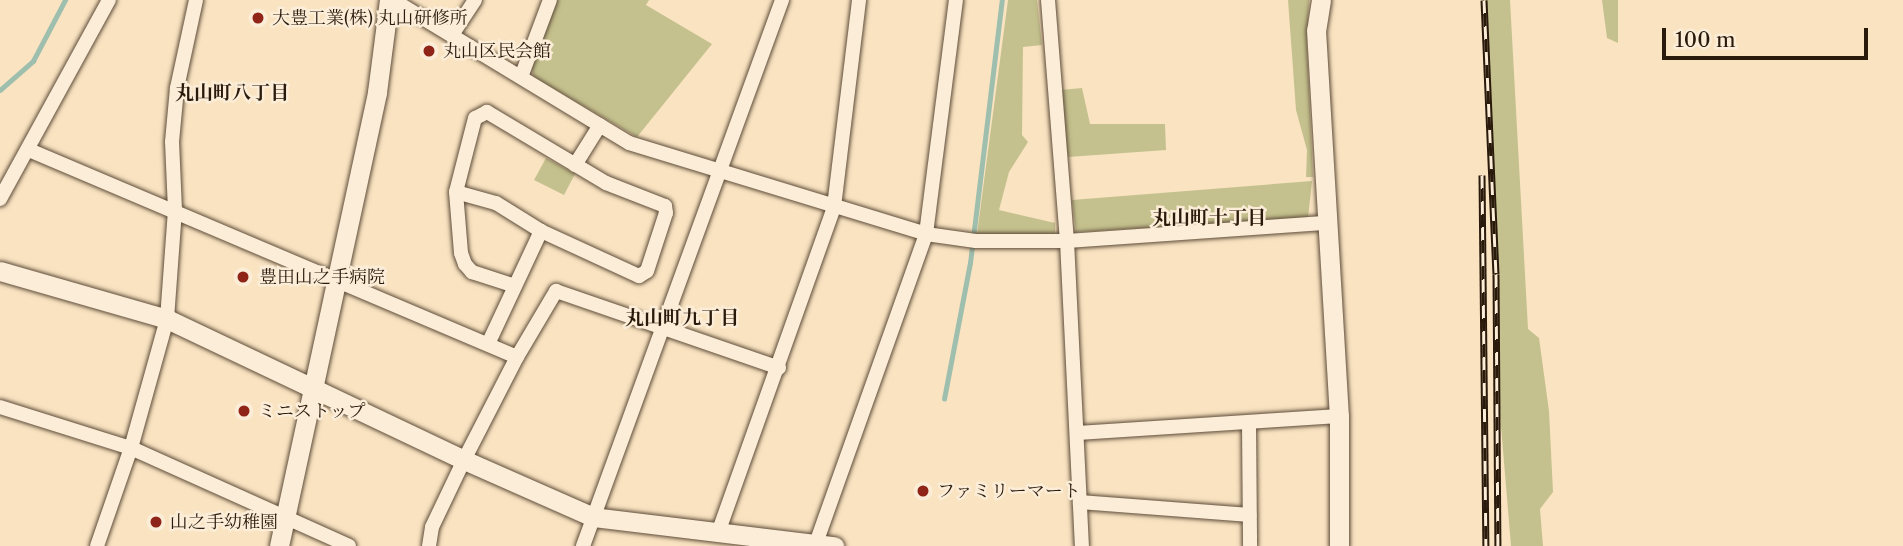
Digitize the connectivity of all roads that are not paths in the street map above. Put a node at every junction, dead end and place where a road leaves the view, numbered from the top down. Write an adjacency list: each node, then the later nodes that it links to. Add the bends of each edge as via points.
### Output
1 (109, 0): 14 (street)
2 (196, 0): 20 (street, via 177,88 172,142)
3 (391, 0): 11 (street); 26 (street, via 377,92)
4 (475, 0): 11 (street)
5 (550, 0): 12 (street)
6 (859, 0): 19 (street)
7 (956, 0): 23 (street)
8 (1048, 0): 24 (street)
9 (1321, 0): 21 (street, via 1316,30)
10 (777, 1): 16 (street)
11 (452, 35): 12 (street)
12 (521, 77): 13 (street)
13 (600, 125): 15 (street); 16 (street, via 629,143)
14 (29, 150): 18 (street); 20 (street)
15 (576, 165): 17 (street, via 486,112 475,118); 22 (street, via 606,183 665,206 647,271 639,275)
16 (718, 172): 19 (street); 29 (street)
17 (456, 192): 22 (street, via 496,203); 27 (street, via 465,264 472,272)
18 (0, 199)
19 (834, 207): 23 (street); 32 (street)
20 (175, 210): 26 (street); 28 (street)
21 (1327, 223): 24 (street); 35 (street)
22 (541, 231): 27 (street)
23 (926, 234): 24 (street, via 976,241); 45 (street)
24 (1067, 241): 37 (street)
25 (0, 271): 28 (street)
26 (335, 280): 30 (street); 33 (street)
27 (515, 286): 30 (street)
28 (167, 318): 33 (street); 38 (street)
29 (662, 330): 31 (street, via 556,291); 32 (street); 43 (street)
30 (488, 344): 31 (street)
31 (517, 357): 39 (street)
32 (779, 368): 44 (street)
33 (312, 388): 39 (street); 42 (street)
34 (0, 407): 38 (street)
35 (1339, 416): 36 (street); 53 (street)
36 (1250, 423): 37 (street); 41 (street)
37 (1077, 433): 40 (street)
38 (131, 448): 42 (street); 46 (street)
39 (464, 460): 43 (street); 49 (street, via 432,527)
40 (1080, 502): 41 (street); 51 (street)
41 (1250, 515): 52 (street)
42 (285, 517): 47 (street); 48 (street)
43 (593, 517): 44 (street); 50 (street)
44 (718, 533): 45 (street)
45 (821, 545)
46 (97, 546)
47 (279, 546)
48 (349, 546)
49 (429, 546)
50 (583, 546)
51 (1082, 546)
52 (1250, 546)
53 (1339, 546)

